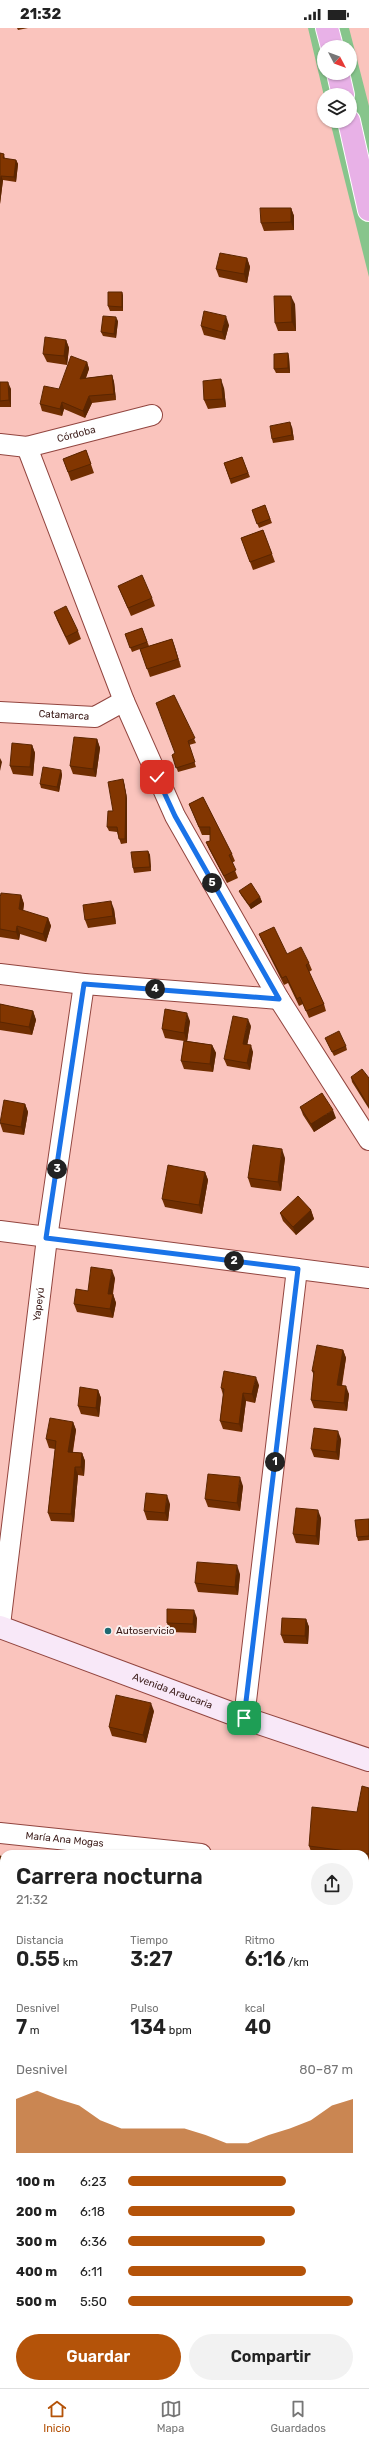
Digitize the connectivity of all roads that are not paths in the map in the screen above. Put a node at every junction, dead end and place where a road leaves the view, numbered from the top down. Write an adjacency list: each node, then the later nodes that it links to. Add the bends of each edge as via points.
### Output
1 (327, 28): 2 (highway)
2 (330, 40)
3 (351, 128): 4 (highway)
4 (369, 210)
5 (152, 415): 7 (street, Córdoba)
6 (0, 444): 7 (street, Córdoba)
7 (27, 447): 8 (street)
8 (124, 701): 10 (street, Catamarca); 11 (street)
9 (0, 712): 10 (street, Catamarca)
10 (95, 717): 11 (street, via 121,724)
11 (140, 738): 14 (street, via 175,816)
12 (0, 974): 13 (street)
13 (84, 984): 14 (street); 17 (street, Yapeyú)
14 (279, 999): 15 (street)
15 (369, 1140)
16 (0, 1231): 17 (street)
17 (46, 1238): 18 (street); 20 (street, Yapeyú)
18 (298, 1269): 19 (street); 21 (street)
19 (369, 1278)
20 (0, 1626): 21 (main road, Avenida Araucaria)
21 (244, 1718): 22 (main road, Avenida Araucaria)
22 (369, 1760)
23 (0, 1833): 24 (street, María Ana Mogas)
24 (163, 1850)

